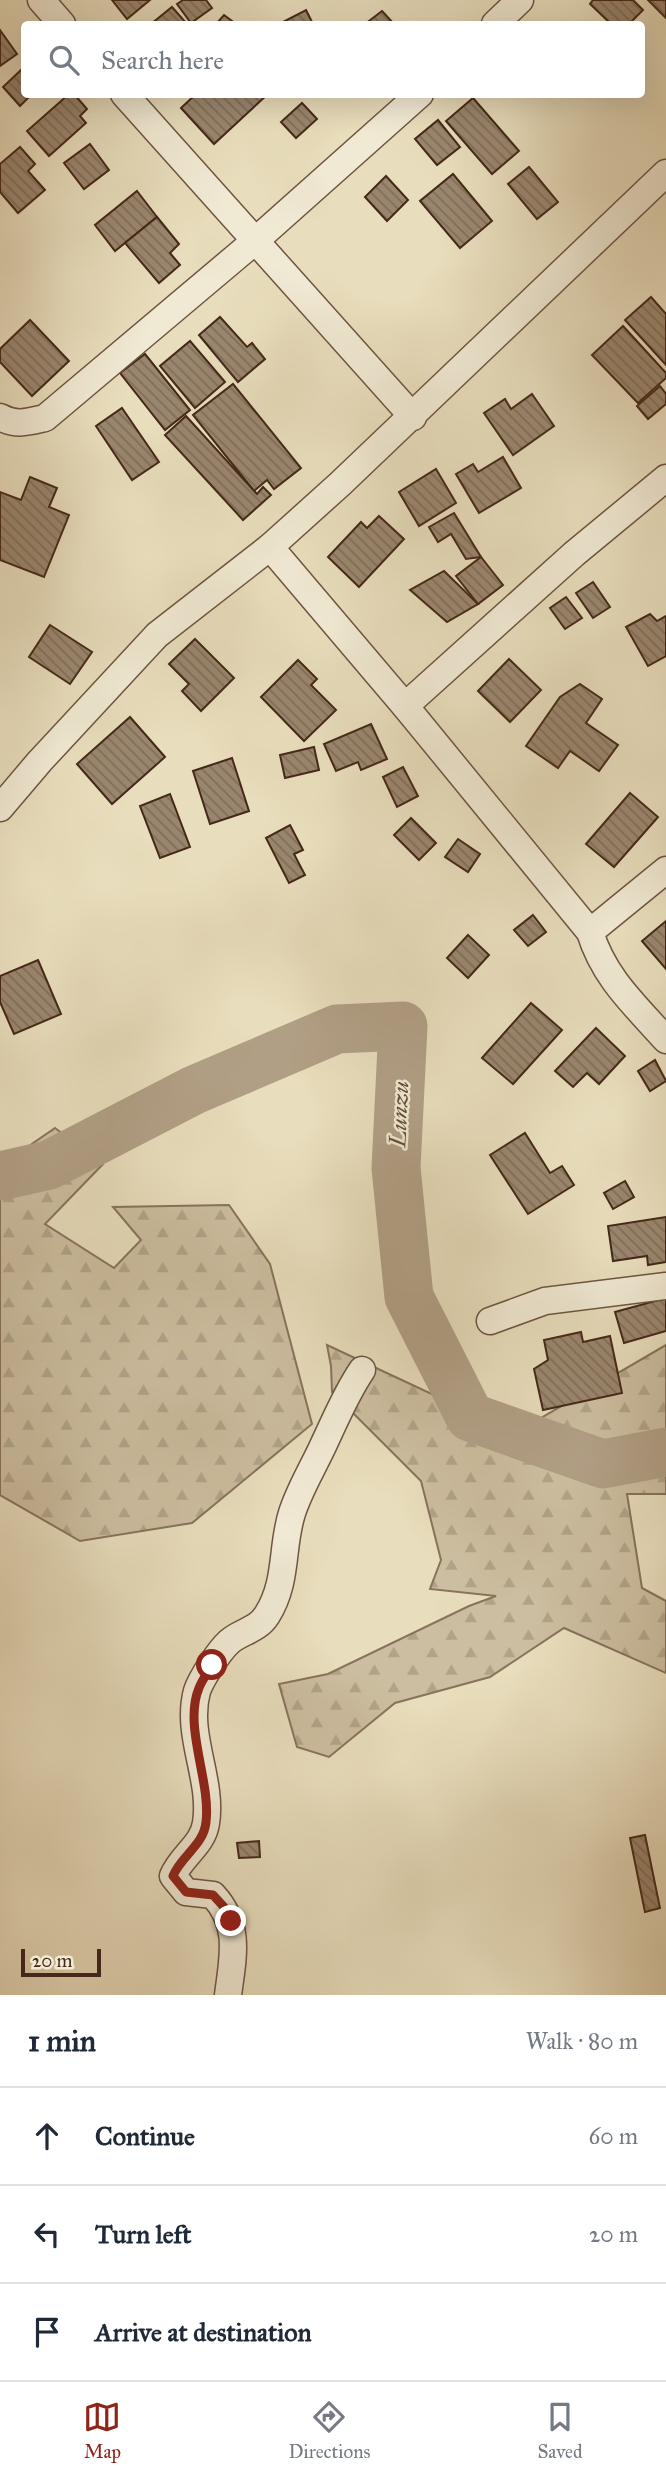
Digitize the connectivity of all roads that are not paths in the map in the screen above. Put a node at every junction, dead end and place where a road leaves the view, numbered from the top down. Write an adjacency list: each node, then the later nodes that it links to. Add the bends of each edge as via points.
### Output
1 (520, 0): 2 (street)
2 (498, 21)
3 (128, 98): 6 (street)
4 (416, 98): 6 (street)
5 (666, 173): 8 (street)
6 (255, 241): 7 (street, via 45,418 23,424); 8 (street)
7 (0, 417)
8 (413, 417): 10 (street)
9 (666, 478): 11 (street)
10 (270, 547): 11 (street); 12 (street, via 157,635)
11 (405, 706): 14 (street)
12 (0, 808)
13 (666, 870): 14 (street)
14 (590, 932): 15 (street, via 616,985)
15 (666, 1040)
16 (666, 1286): 17 (street, via 545,1301)
17 (490, 1321)
18 (362, 1370): 19 (street, via 291,1515 279,1590 268,1613 260,1625 226,1645 198,1690 196,1740 208,1801 206,1826 173,1876 186,1892 213,1895 231,1921)
19 (228, 1995)

